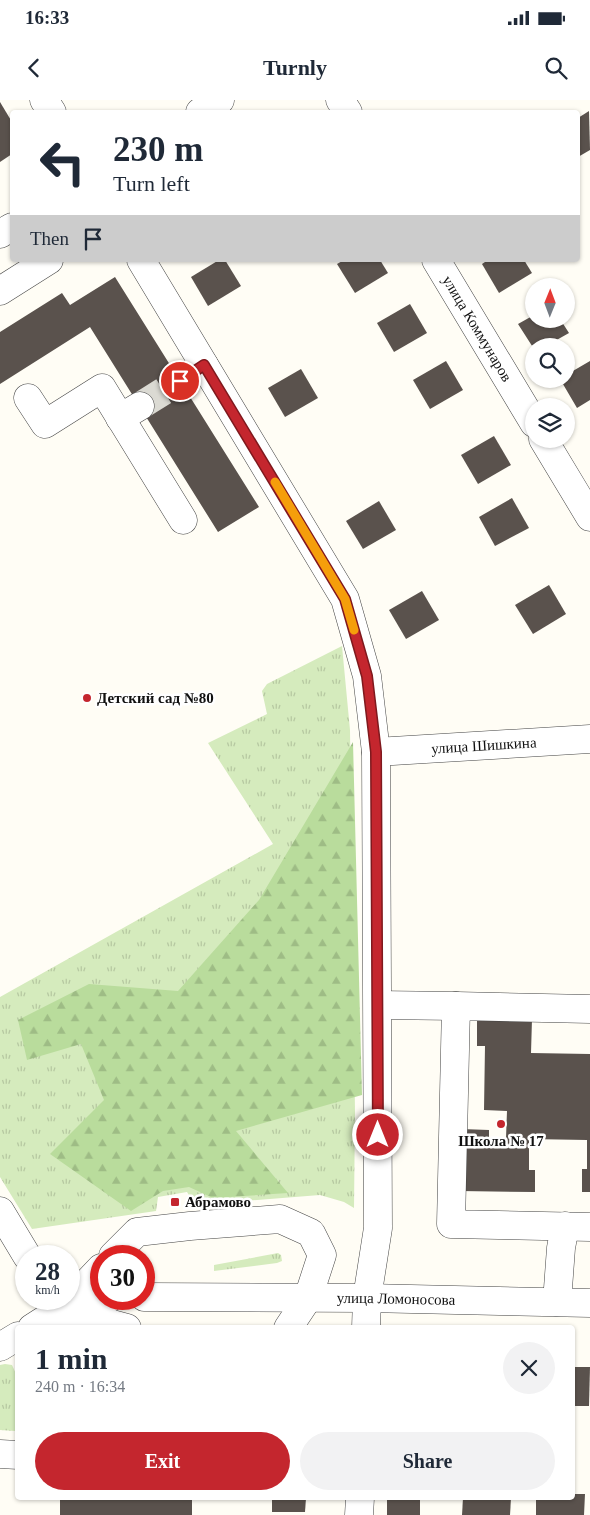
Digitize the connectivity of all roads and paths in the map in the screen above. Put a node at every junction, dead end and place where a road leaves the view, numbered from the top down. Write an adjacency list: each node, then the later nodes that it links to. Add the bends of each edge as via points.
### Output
1 (220, 100): 2 (street)
2 (203, 110)
3 (46, 262): 6 (street)
4 (142, 262): 7 (street)
5 (437, 262): 10 (street, улица Коммунаров)
6 (0, 291)
7 (204, 365): 8 (street); 15 (street, via 345,599 367,676)
8 (180, 381)
9 (28, 398): 13 (street, via 44,424 102,388 130,412)
10 (525, 408)
11 (548, 448): 12 (street)
12 (590, 517)
13 (183, 520)
14 (590, 739): 15 (street, улица Шишкина)
15 (376, 752): 16 (street)
16 (378, 1005): 17 (street); 26 (street, via 378,1228)
17 (456, 1006): 18 (street); 20 (street, via 451,1224)
18 (590, 1009)
19 (0, 1211): 21 (street)
20 (578, 1227): 27 (street, via 561,1248)
21 (20, 1245)
22 (124, 1245): 25 (street, via 137,1232 280,1219 312,1234 322,1254)
23 (90, 1279): 30 (street)
24 (203, 1298): 25 (street, улица Ломоносова)
25 (308, 1298): 26 (street, улица Ломоносова); 33 (street)
26 (367, 1298): 27 (street, улица Ломоносова); 34 (street)
27 (557, 1302): 28 (street, улица Ломоносова)
28 (590, 1303)
29 (90, 1304): 30 (street)
30 (58, 1312): 31 (street); 32 (street)
31 (37, 1325)
32 (114, 1325)
33 (290, 1325)
34 (366, 1325)
35 (15, 1338): 36 (street)
36 (0, 1347)
37 (0, 1454): 38 (street)
38 (15, 1456)
39 (360, 1500): 40 (street)
40 (359, 1515)

